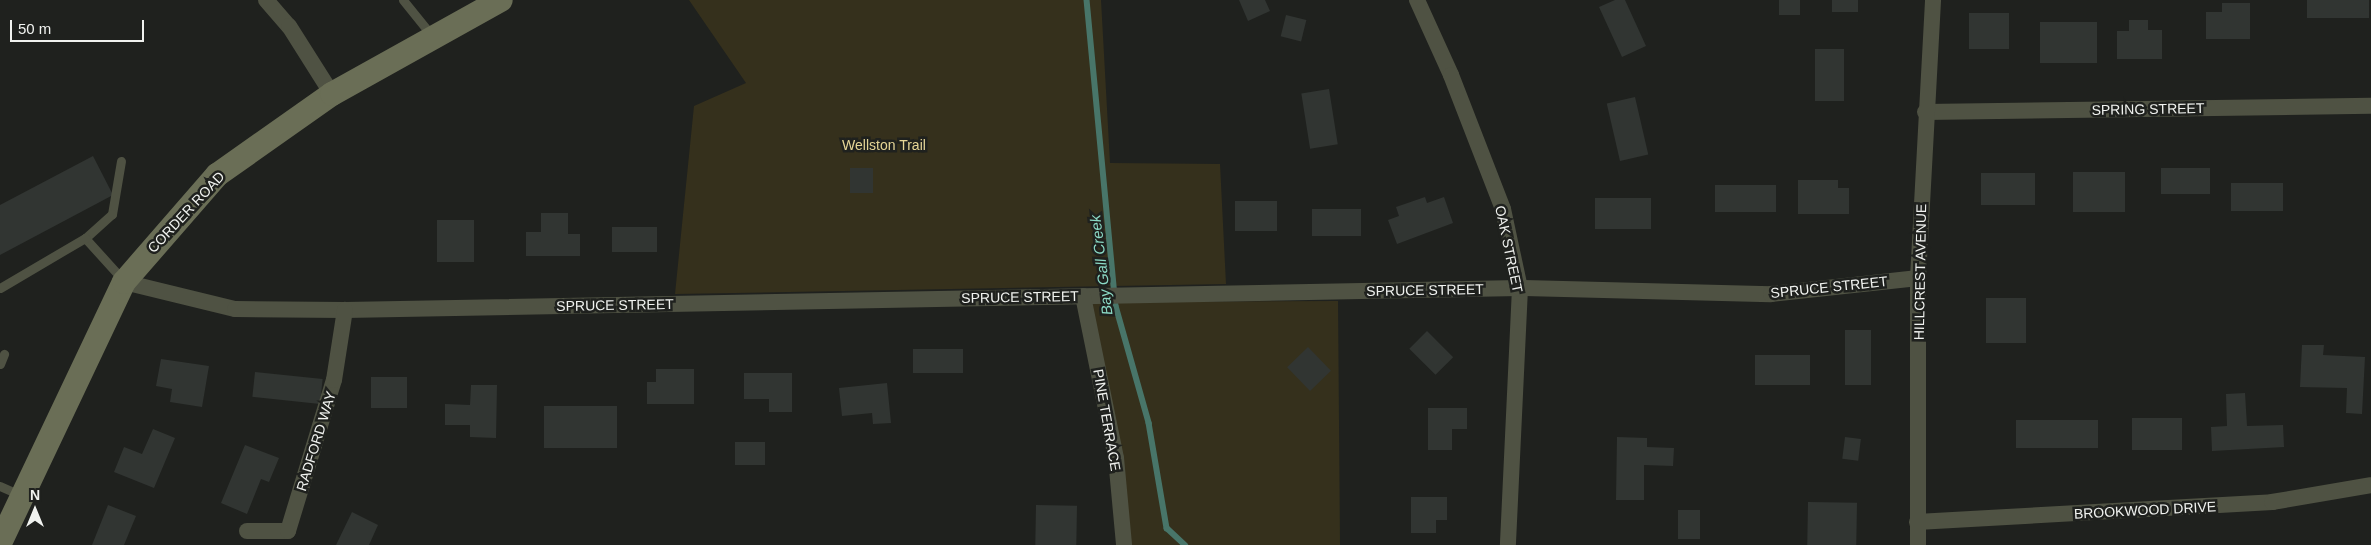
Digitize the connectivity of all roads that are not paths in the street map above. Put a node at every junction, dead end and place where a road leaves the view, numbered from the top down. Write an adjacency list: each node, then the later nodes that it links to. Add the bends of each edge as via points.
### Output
1 (266, 0): 7 (street, via 290,26)
2 (403, 0): 6 (lane)
3 (1417, 0): 15 (street, OAK STREET, via 1451,76 1503,209)
4 (1933, 0): 9 (street, HILLCREST AVENUE)
5 (493, 2): 6 (street, CORDER ROAD)
6 (434, 37): 7 (street, CORDER ROAD)
7 (332, 94): 13 (street, CORDER ROAD, via 218,175)
8 (2371, 106): 9 (street, SPRING STREET)
9 (1925, 112): 12 (street, HILLCREST AVENUE)
10 (121, 161): 11 (lane, via 112,214)
11 (85, 238): 13 (lane); 14 (lane)
12 (1918, 278): 15 (street, SPRUCE STREET, via 1771,294); 23 (street, HILLCREST AVENUE)
13 (124, 282): 17 (street, SPRUCE STREET, via 235,309); 22 (street, CORDER ROAD)
14 (0, 288)
15 (1520, 288): 16 (street, SPRUCE STREET); 27 (street, OAK STREET)
16 (1088, 296): 17 (street, SPRUCE STREET); 26 (street, PINE TERRACE, via 1116,458)
17 (345, 310): 24 (street, RADFORD WAY, via 334,380 288,531)
18 (4, 354): 19 (lane)
19 (0, 364)
20 (2371, 485): 23 (street, BROOKWOOD DRIVE, via 2272,502)
21 (0, 486): 22 (lane)
22 (22, 496): 25 (street, CORDER ROAD)
23 (1917, 522): 28 (street, HILLCREST AVENUE)
24 (247, 531)
25 (0, 543)
26 (1124, 545)
27 (1508, 545)
28 (1918, 545)

